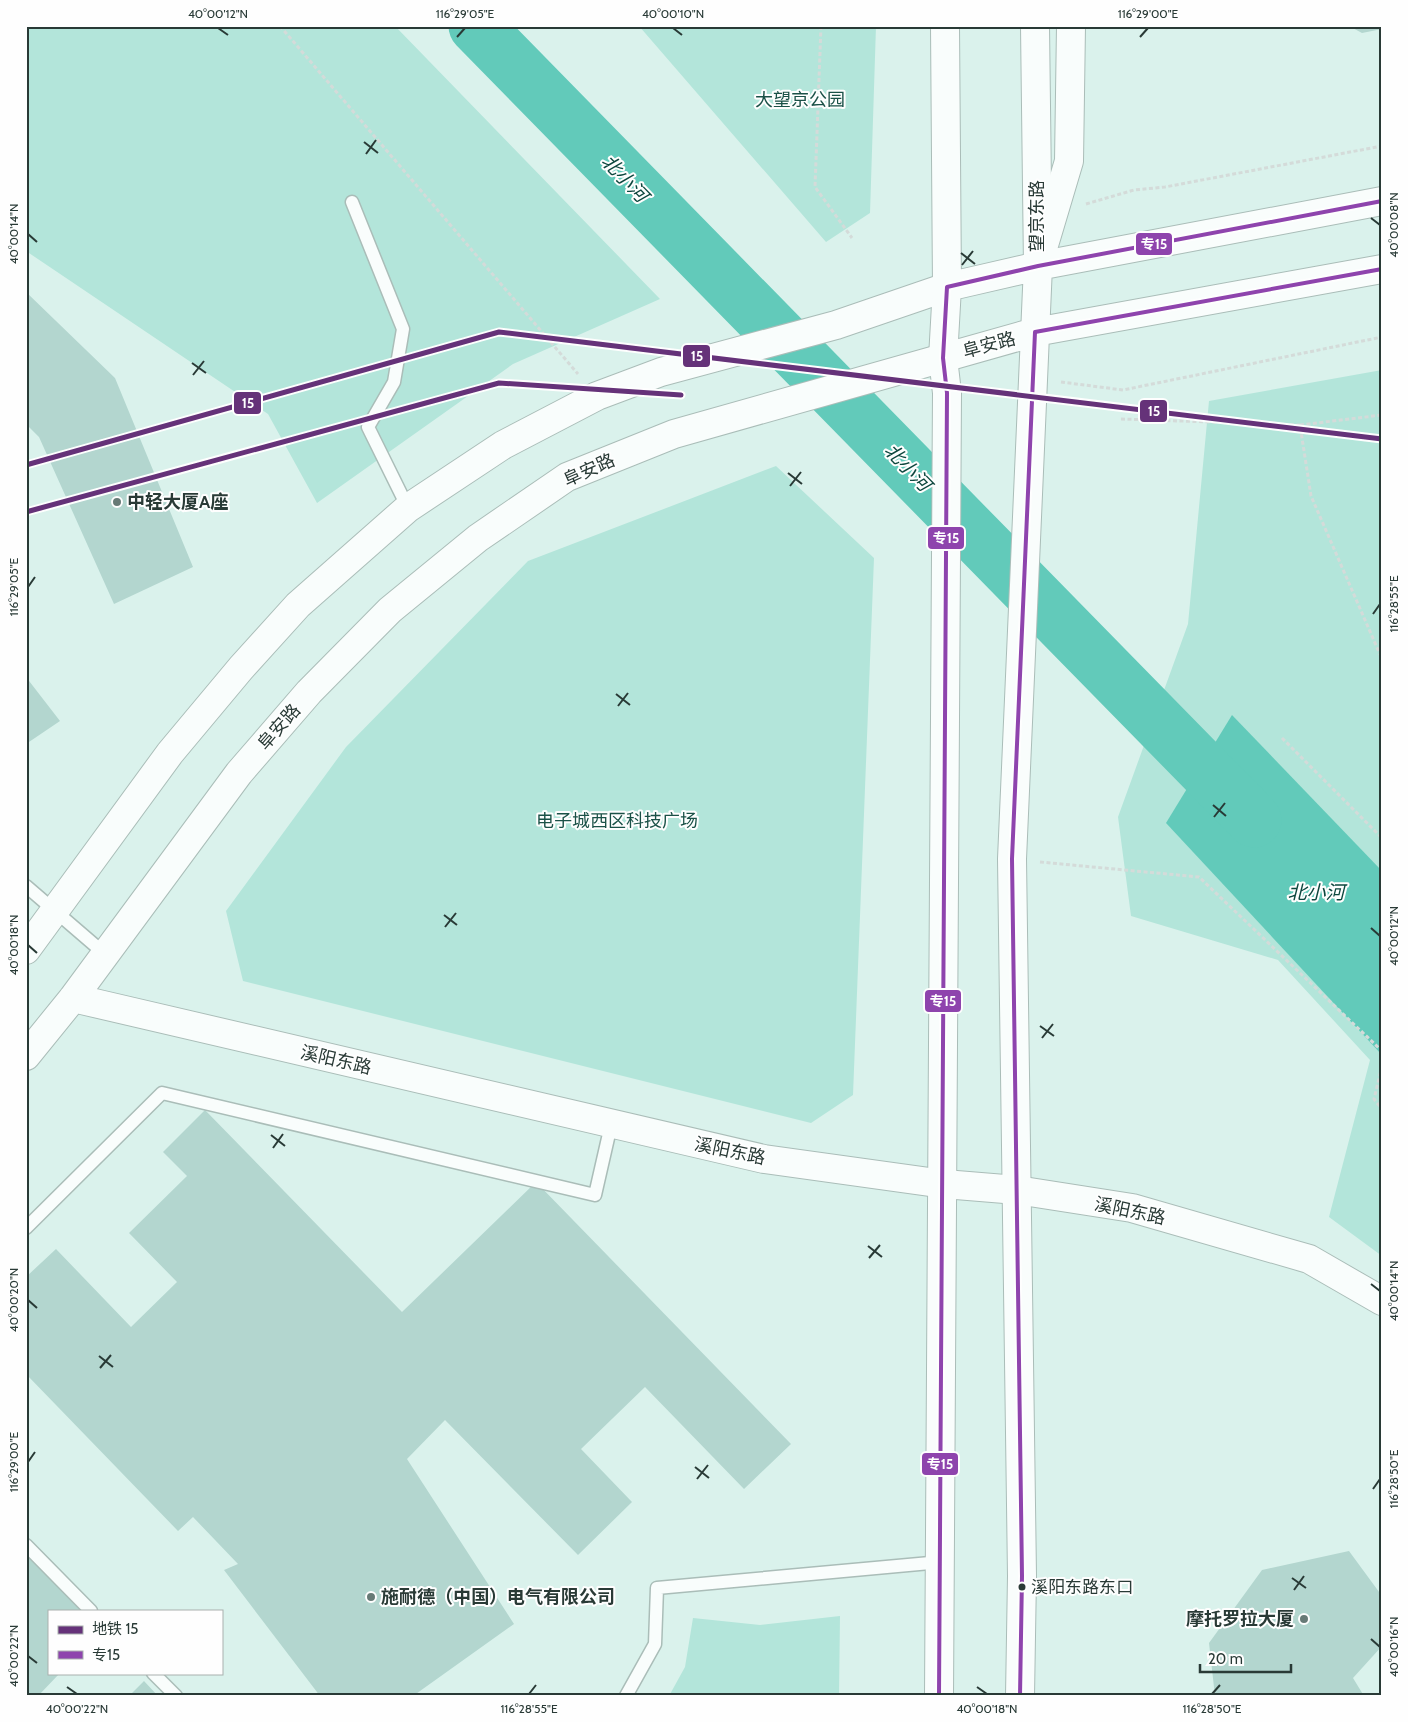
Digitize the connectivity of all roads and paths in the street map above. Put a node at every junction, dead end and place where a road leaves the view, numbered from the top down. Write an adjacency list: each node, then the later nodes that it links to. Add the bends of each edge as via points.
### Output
1 (280, 26): 18 (path)
2 (821, 26): 10 (path, via 815,187)
3 (945, 26): 13 (main road)
4 (1035, 26): 11 (main road, 望京东路)
5 (1071, 26): 9 (main road, via 1069,161)
6 (1382, 146): 9 (path, via 1134,190)
7 (1382, 201): 11 (main road)
8 (352, 202): 22 (lane, via 403,329 394,382 368,427)
9 (1053, 214): 11 (main road)
10 (852, 238)
11 (1038, 266): 13 (main road); 14 (main road, 望京东路)
12 (1382, 269): 14 (main road, 阜安路)
13 (947, 288): 16 (main road); 18 (main road, via 836,325 692,363)
14 (1035, 332): 16 (main road, 阜安路); 17 (main road, 望京东路)
15 (1382, 337): 17 (path, via 1123,390)
16 (943, 358): 30 (main road, 阜安路, via 674,434 567,477 478,538 390,610 309,692 239,773); 37 (main road, via 947,393)
17 (1033, 378): 26 (main road, 望京东路)
18 (597, 396): 22 (main road, via 503,445)
19 (1382, 414): 21 (path)
20 (1121, 419): 21 (path)
21 (1300, 425): 23 (path, via 1311,496)
22 (408, 508): 28 (main road, via 298,605 241,668 170,754)
23 (1382, 659)
24 (1282, 738): 25 (path)
25 (1382, 838)
26 (1012, 859): 32 (path, via 1199,877); 38 (main road, 望京东路)
27 (26, 886): 28 (lane)
28 (55, 910): 29 (main road); 30 (lane)
29 (26, 950)
30 (105, 954): 31 (main road, 阜安路)
31 (73, 998): 33 (main road, 阜安路); 36 (main road, 溪阳东路)
32 (1382, 1051)
33 (26, 1056)
34 (1382, 1066): 35 (path, via 1374,1099)
35 (1382, 1109)
36 (611, 1125): 37 (main road, 溪阳东路, via 764,1159); 39 (lane, via 595,1195 162,1093)
37 (944, 1184): 38 (main road, 溪阳东路); 42 (main road)
38 (1017, 1190): 40 (main road, 溪阳东路, via 1132,1208 1310,1259); 48 (main road, 望京东路, via 1022,1576)
39 (26, 1228)
40 (1382, 1301)
41 (26, 1545): 43 (lane)
42 (941, 1562): 46 (lane, via 657,1588 655,1644); 47 (main road)
43 (90, 1610)
44 (154, 1674): 45 (lane)
45 (176, 1696)
46 (626, 1696)
47 (939, 1696)
48 (1020, 1696)

